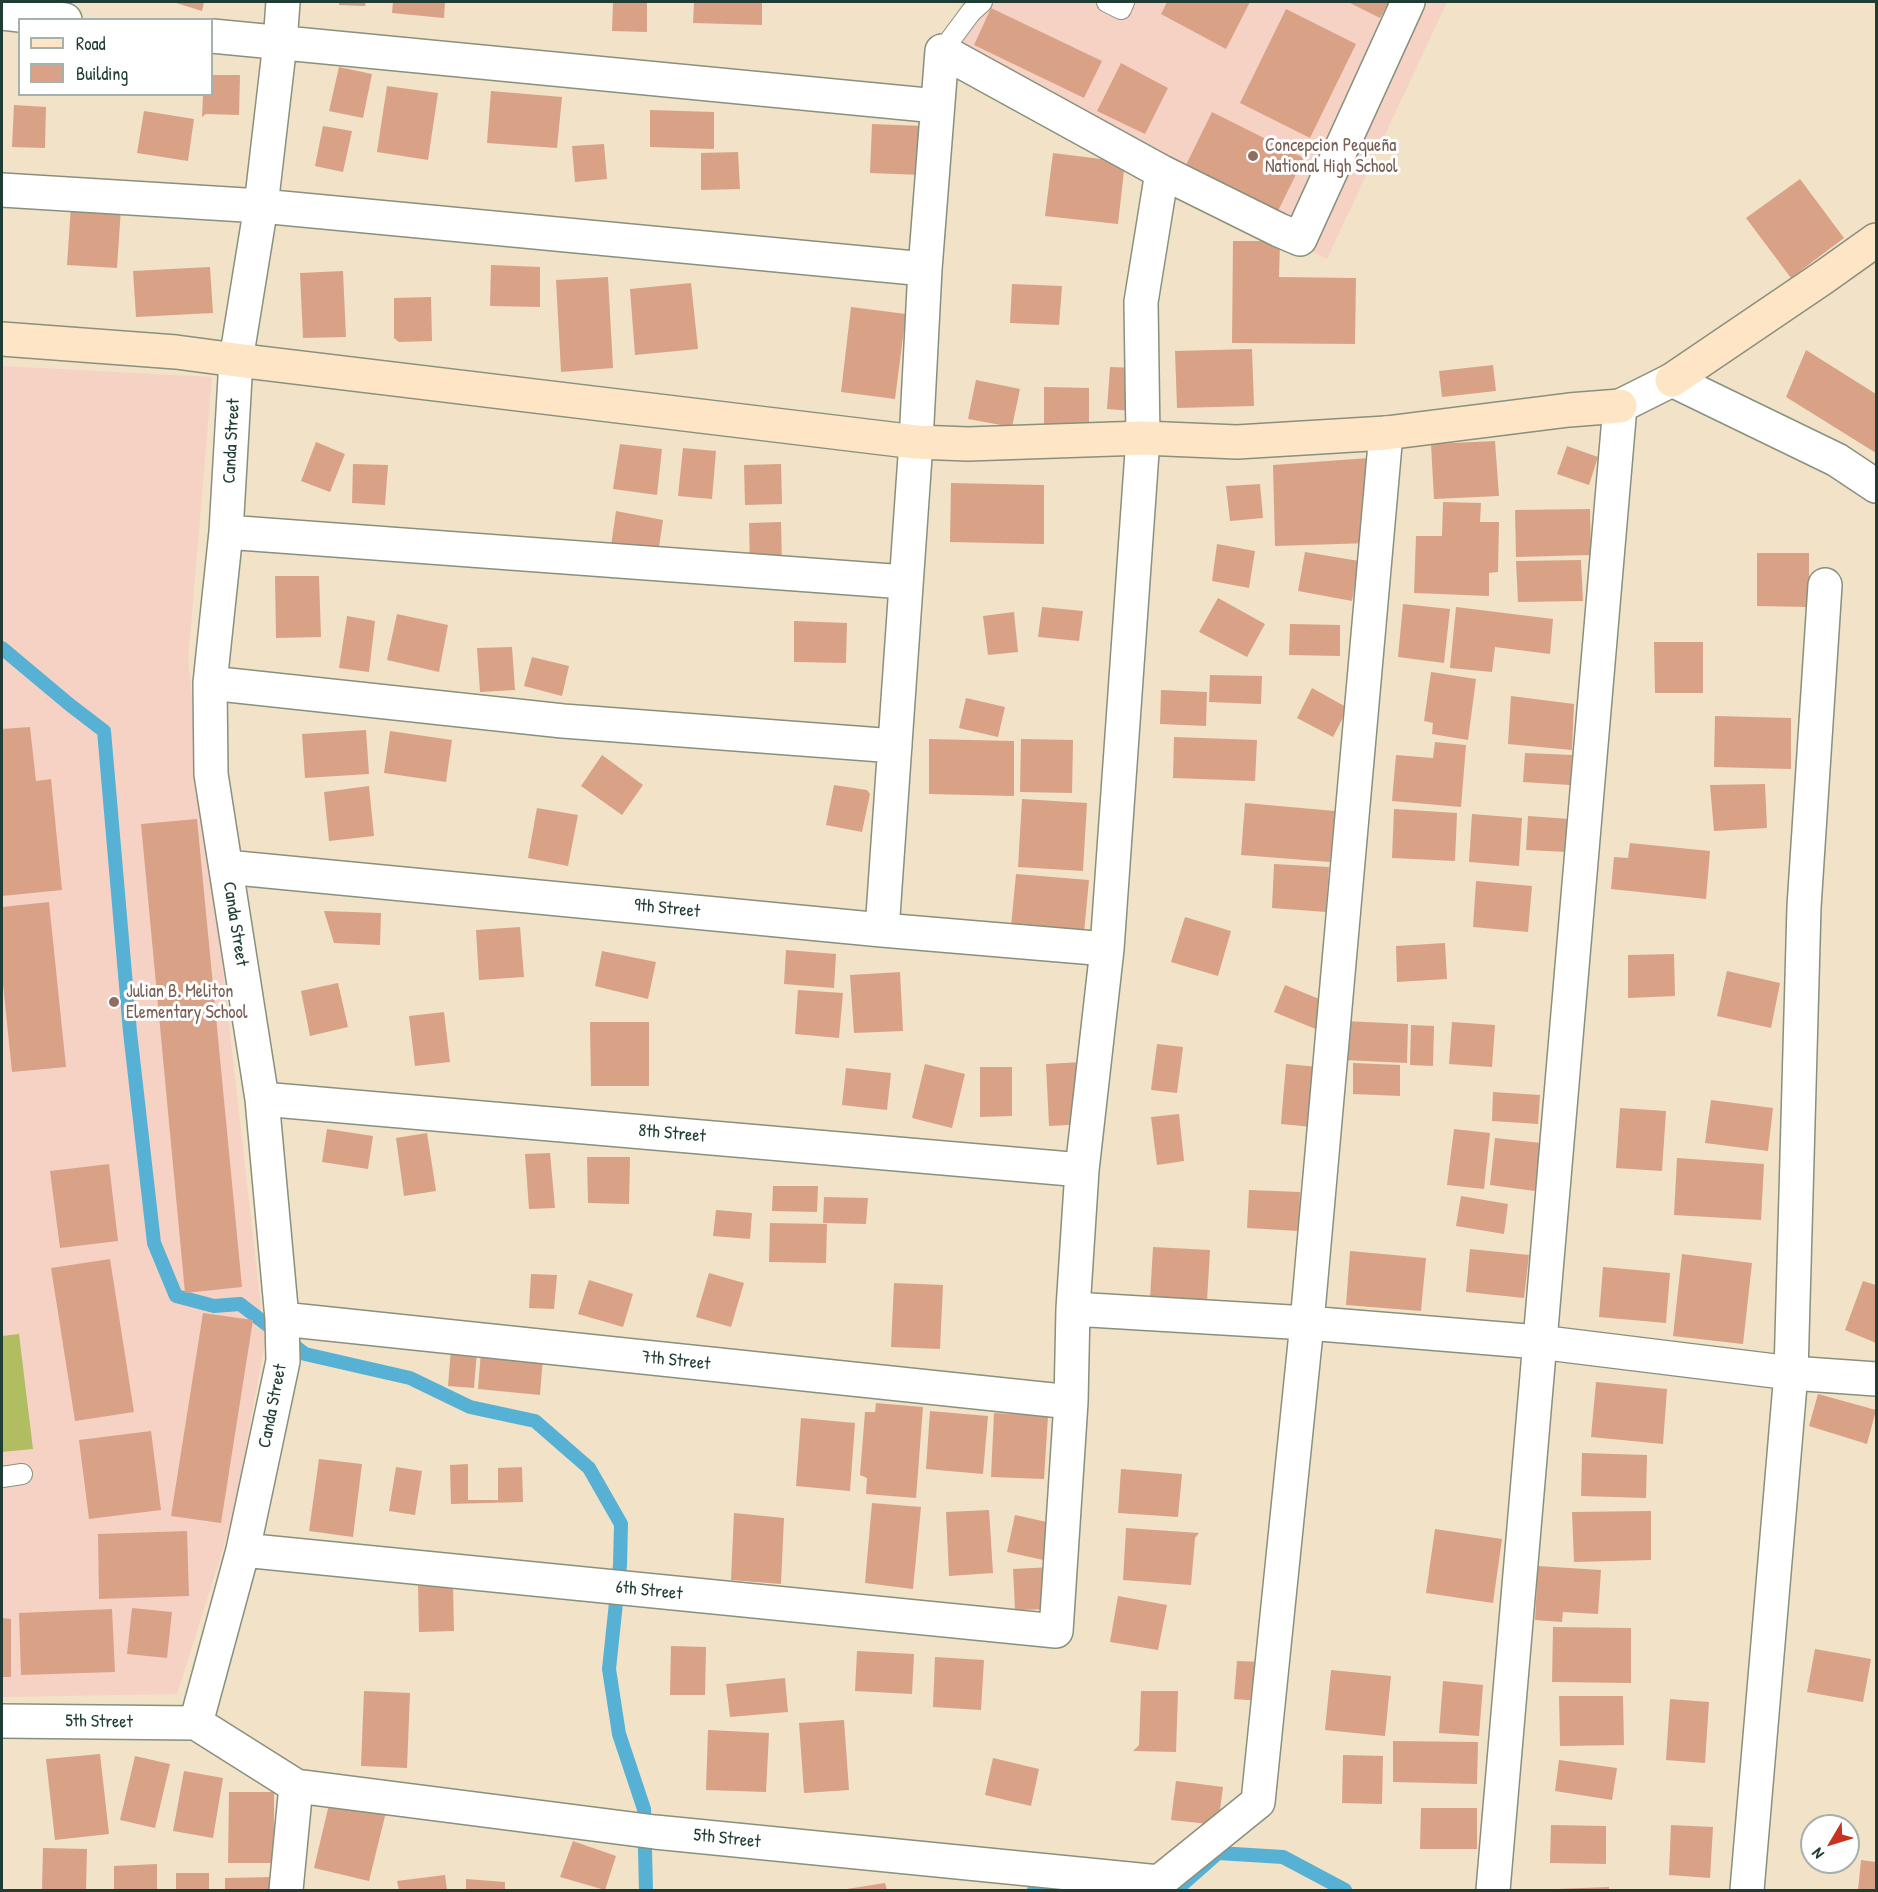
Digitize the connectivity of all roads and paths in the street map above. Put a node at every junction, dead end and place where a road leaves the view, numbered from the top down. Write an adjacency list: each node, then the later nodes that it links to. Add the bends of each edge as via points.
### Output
1 (282, 2): 9 (street, Canda Street)
2 (982, 2): 10 (lane)
3 (1107, 2): 4 (lane, via 1121,9)
4 (1124, 2)
5 (1408, 2): 12 (street, via 1300,239)
6 (2, 13): 7 (street)
7 (47, 18)
8 (213, 36): 9 (street)
9 (280, 43): 11 (street); 14 (street, Canda Street)
10 (942, 51): 11 (street); 12 (street)
11 (937, 106): 16 (street)
12 (1162, 172): 22 (street, via 1141,302)
13 (2, 190): 14 (street)
14 (261, 206): 16 (street); 18 (street, Canda Street)
15 (1876, 240): 19 (street)
16 (925, 270): 23 (street)
17 (2, 339): 18 (street)
18 (236, 360): 23 (street); 25 (street, Canda Street)
19 (1672, 380): 20 (street); 24 (street, via 1837,460)
20 (1620, 406): 21 (street); 38 (street)
21 (1386, 433): 22 (street, via 1237,442); 36 (street)
22 (1143, 438): 23 (street); 32 (street)
23 (916, 442): 26 (street)
24 (1876, 486)
25 (226, 532): 26 (street); 28 (street, Canda Street)
26 (905, 582): 29 (street)
27 (1826, 585): 39 (street, via 1804,907)
28 (210, 683): 29 (street, via 563,721); 30 (street, Canda Street, via 211,774)
29 (895, 746): 31 (street)
30 (226, 867): 31 (street, 9th Street); 33 (street, Canda Street)
31 (882, 930): 32 (street, 9th Street)
32 (1107, 949): 34 (street)
33 (262, 1099): 34 (street, 8th Street); 37 (street, Canda Street)
34 (1082, 1170): 35 (street)
35 (1073, 1310): 36 (street); 41 (street)
36 (1307, 1323): 38 (street); 47 (street, 5th Street, via 1258,1802 1160,1882 644,1830)
37 (282, 1336): 41 (street, 7th Street); 44 (street, Canda Street)
38 (1539, 1341): 39 (street); 49 (street)
39 (1791, 1373): 40 (street); 50 (street)
40 (1876, 1379)
41 (1071, 1402): 44 (street, 6th Street, via 1056,1631)
42 (22, 1474): 43 (lane)
43 (2, 1477)
44 (243, 1550): 46 (street, Canda Street)
45 (2, 1721): 46 (street, 5th Street)
46 (195, 1723): 47 (street)
47 (296, 1786): 48 (street)
48 (286, 1890)
49 (1493, 1890)
50 (1747, 1890)

